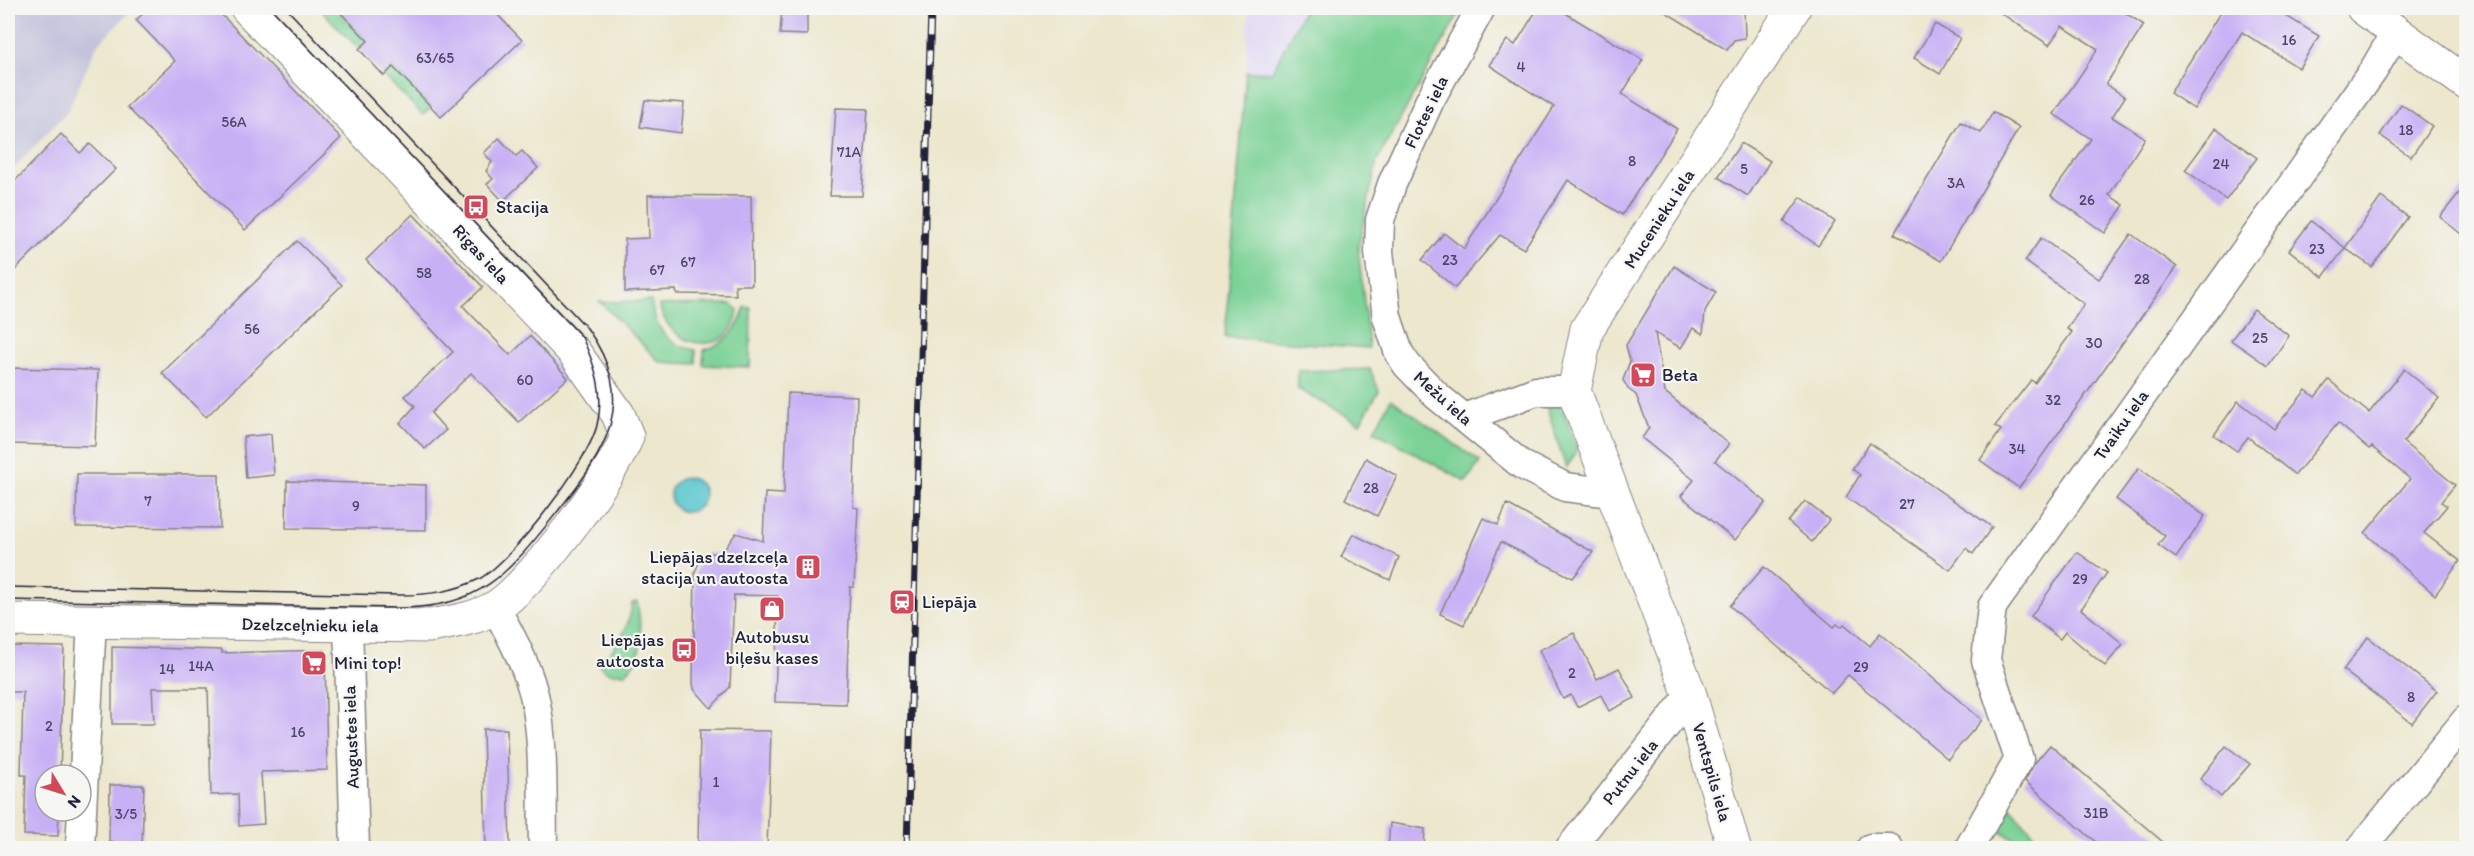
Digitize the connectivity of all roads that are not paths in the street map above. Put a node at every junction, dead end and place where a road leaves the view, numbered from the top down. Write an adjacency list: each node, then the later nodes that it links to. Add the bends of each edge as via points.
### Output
1 (247, 8): 11 (street, Rīgas iela, via 574,352 618,414 627,436 620,456)
2 (1481, 8): 7 (street, Flotes iela, via 1430,100)
3 (1794, 8): 8 (street, Mucenieku iela, via 1587,329)
4 (2363, 8): 5 (street)
5 (2397, 30): 6 (street); 25 (street, Tvaiku iela, via 2373,71 1992,607 1986,660 2019,759)
6 (2466, 83)
7 (1380, 220): 9 (street, Mežu iela, via 1379,252 1387,317 1399,353 1437,396)
8 (1574, 391): 9 (street, via 1536,391); 10 (street)
9 (1464, 418): 10 (street, Mežu iela, via 1522,465 1565,487)
10 (1612, 493): 16 (street)
11 (572, 523): 12 (street, Dzelzceļnieku iela, via 519,587)
12 (495, 607): 15 (street, Dzelzceļnieku iela, via 463,620 429,626); 20 (street, via 534,692)
13 (8, 620): 14 (street, Dzelzceļnieku iela)
14 (92, 621): 15 (street, Dzelzceļnieku iela); 18 (street)
15 (348, 625): 19 (street, Augustes iela)
16 (1690, 695): 21 (street, Putnu iela); 22 (street, Ventspils iela)
17 (2466, 720): 26 (street)
18 (80, 849)
19 (355, 849)
20 (543, 849)
21 (1570, 849)
22 (1734, 849)
23 (1871, 849): 24 (street)
24 (1889, 849)
25 (1969, 849)
26 (2361, 849)

